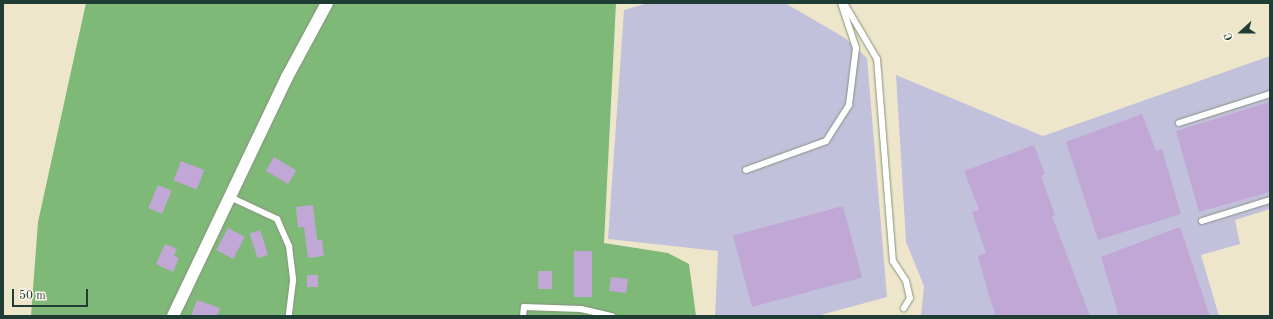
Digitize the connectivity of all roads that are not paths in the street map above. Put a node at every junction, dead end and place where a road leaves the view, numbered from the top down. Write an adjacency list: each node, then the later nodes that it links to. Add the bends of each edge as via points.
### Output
1 (327, 3): 6 (street, via 287,77)
2 (843, 3): 5 (lane, via 856,48 849,105 826,141); 9 (lane, via 877,59 893,261 906,281 910,298)
3 (1270, 94): 4 (lane)
4 (1179, 123)
5 (746, 170)
6 (232, 198): 10 (street); 11 (lane, via 277,219 289,246 293,280)
7 (1270, 200): 8 (lane)
8 (1202, 221)
9 (904, 308)
10 (173, 316)
11 (289, 316)
12 (523, 316): 13 (lane, via 524,307 580,309)
13 (612, 316)

